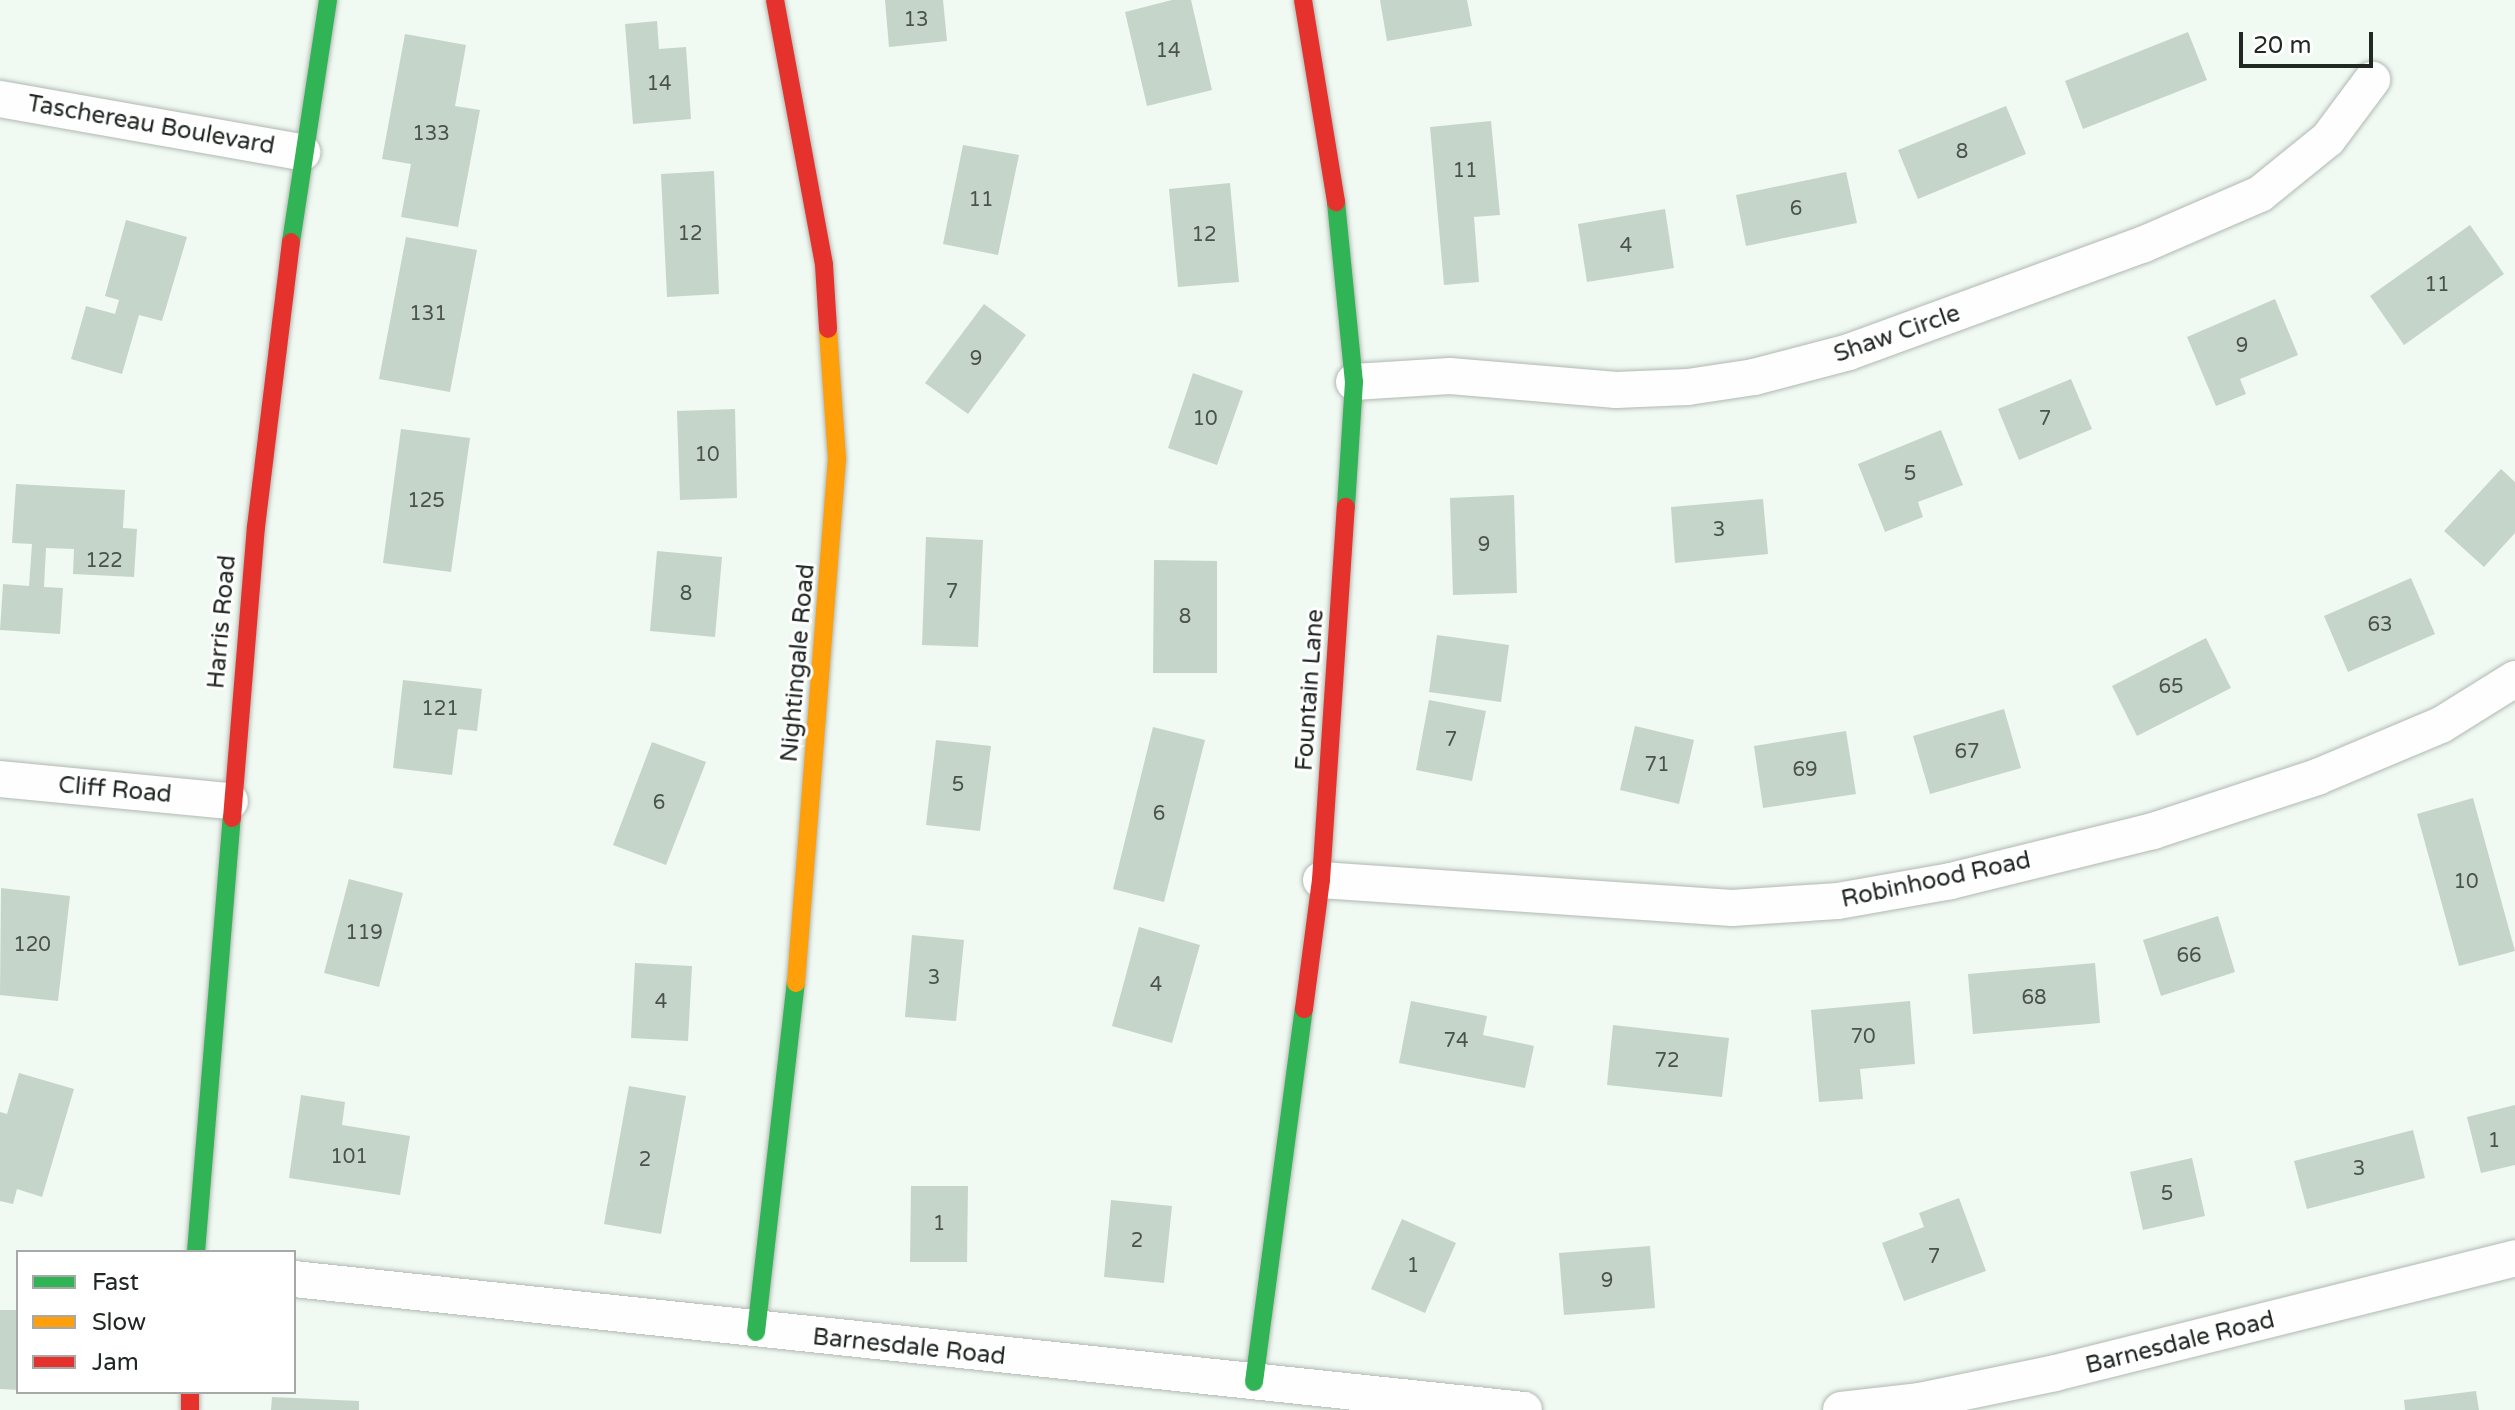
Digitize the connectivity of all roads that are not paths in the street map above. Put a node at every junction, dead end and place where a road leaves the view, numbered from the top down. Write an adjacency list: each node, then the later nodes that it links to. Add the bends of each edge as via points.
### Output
1 (328, 0): 6 (street, Harris Road)
2 (775, 0): 15 (street, Nightingale Road, via 824,265 837,459 795,994)
3 (1303, 0): 7 (street, Fountain Lane, via 1336,205)
4 (2372, 80): 7 (street, Shaw Circle, via 2328,139 2260,194 2142,245 1849,352 1754,377 1688,387 1616,390 1450,376)
5 (0, 99): 6 (street, Taschereau Boulevard)
6 (302, 152): 10 (street, Harris Road, via 261,481)
7 (1354, 382): 11 (street, Fountain Lane)
8 (2512, 689): 11 (street, Robinhood Road, via 2374,756 2153,831 1951,881 1838,901 1732,908)
9 (0, 779): 10 (street, Cliff Road)
10 (230, 801): 12 (street, Harris Road)
11 (1321, 880): 16 (street, Fountain Lane)
12 (196, 1250)
13 (2515, 1258): 18 (street, Barnesdale Road, via 2055,1373 1920,1401)
14 (296, 1279): 15 (street, Barnesdale Road)
15 (756, 1332): 16 (street, Barnesdale Road)
16 (1254, 1382): 17 (street, Barnesdale Road)
17 (1524, 1410)
18 (1841, 1410)

